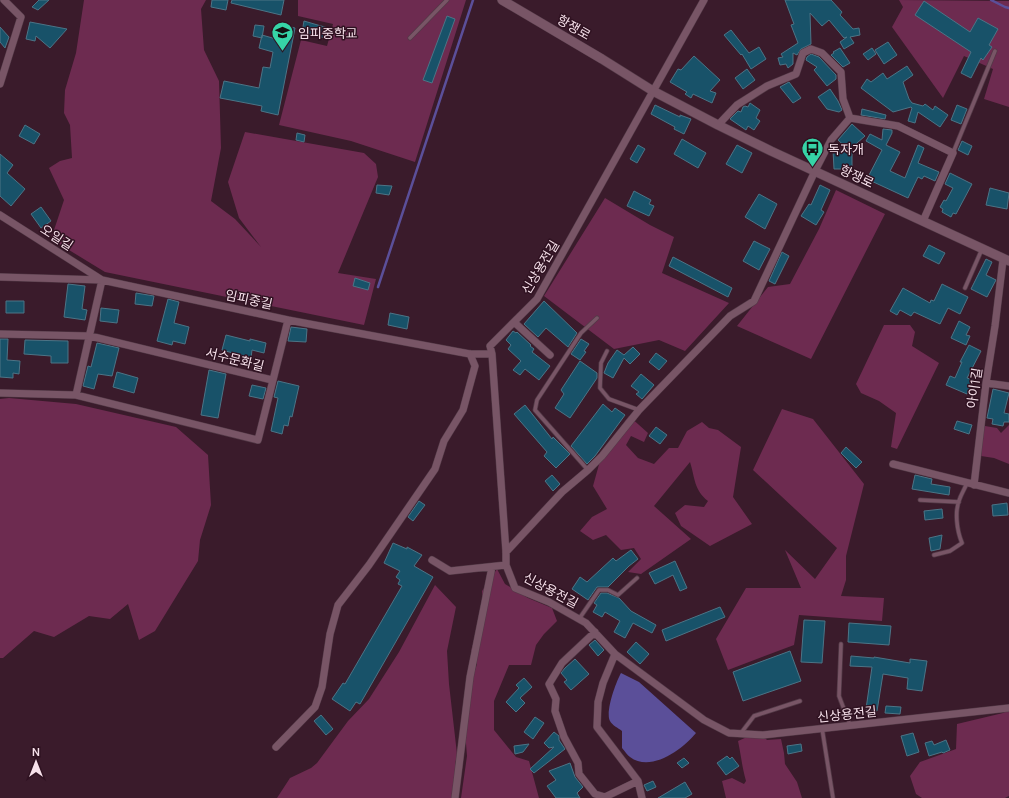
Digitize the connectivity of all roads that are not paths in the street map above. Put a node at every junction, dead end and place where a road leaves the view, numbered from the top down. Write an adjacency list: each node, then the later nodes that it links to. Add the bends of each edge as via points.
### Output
1 (4, 0): 7 (street, via 21,17)
2 (447, 0): 5 (lane)
3 (502, 0): 8 (street, 항쟁로)
4 (704, 0): 8 (street)
5 (410, 38)
6 (995, 51): 11 (lane)
7 (0, 84)
8 (653, 90): 10 (street, 항쟁로); 22 (street, 신상용전길, via 537,299)
9 (850, 118): 10 (street, via 843,99 841,72 822,53 811,49 803,53 796,74 767,86 737,105); 11 (street, via 898,126); 12 (street, via 831,140)
10 (718, 124): 12 (street, 항쟁로)
11 (953, 153): 14 (street)
12 (815, 171): 14 (street, 항쟁로); 34 (street, via 754,301 730,316)
13 (0, 215): 18 (street, 오일길)
14 (923, 221): 15 (street, 항쟁로)
15 (982, 249): 16 (street, 항쟁로); 19 (lane)
16 (1006, 261): 30 (street, 아이1길)
17 (0, 277): 18 (street, 임피중길)
18 (102, 280): 21 (street, 임피중길); 24 (street)
19 (965, 288)
20 (597, 318): 36 (lane, via 581,333 537,400 535,410)
21 (288, 320): 26 (street, 임피중길); 29 (street)
22 (514, 322): 27 (street, 신상용전길, via 490,346); 28 (street)
23 (0, 334): 24 (street, 서수문화길)
24 (90, 336): 29 (street, 서수문화길); 33 (street)
25 (607, 351): 34 (lane, via 601,363 600,388 609,399)
26 (470, 354): 27 (street, 임피중길); 56 (street, via 475,366 463,410 444,441 435,469 369,565 338,605 330,634 322,687 315,707)
27 (492, 354): 41 (street, 신상용전길)
28 (550, 355)
29 (272, 380): 33 (street, 서수문화길, via 258,440)
30 (986, 383): 31 (street); 37 (street, 아이1길)
31 (1009, 386)
32 (0, 393): 33 (street, 서수문화길)
33 (76, 395)
34 (639, 410): 36 (street)
35 (893, 464): 37 (street)
36 (588, 470): 41 (street, via 562,492)
37 (971, 484): 38 (street); 40 (lane)
38 (1009, 493)
39 (920, 500): 40 (lane)
40 (959, 502): 42 (lane, via 958,534 962,543 950,551)
41 (506, 552): 44 (street, 신상용전길)
42 (934, 555)
43 (432, 560): 45 (street, via 450,571)
44 (506, 565): 45 (street); 47 (street, 신상용전길, via 515,588 549,602)
45 (492, 567): 58 (street, via 470,677)
46 (636, 578): 47 (lane, via 618,594 599,590)
47 (579, 619): 48 (street, 신상용전길)
48 (595, 632): 50 (street, 신상용전길); 57 (street, via 562,663 549,684 556,698 555,711 564,737 578,763 579,774 595,794 605,798)
49 (841, 644): 53 (lane, via 839,696)
50 (615, 654): 55 (street, 신상용전길, via 704,720 730,733); 57 (street, via 598,702 597,727)
51 (800, 701): 55 (lane, via 754,716)
52 (1009, 708): 53 (street, 신상용전길)
53 (850, 725): 54 (street, 신상용전길)
54 (822, 728): 55 (street, 신상용전길, via 763,735); 60 (lane)
55 (740, 734)
56 (276, 747)
57 (638, 781): 59 (street)
58 (455, 798)
59 (642, 798)
60 (833, 798)

